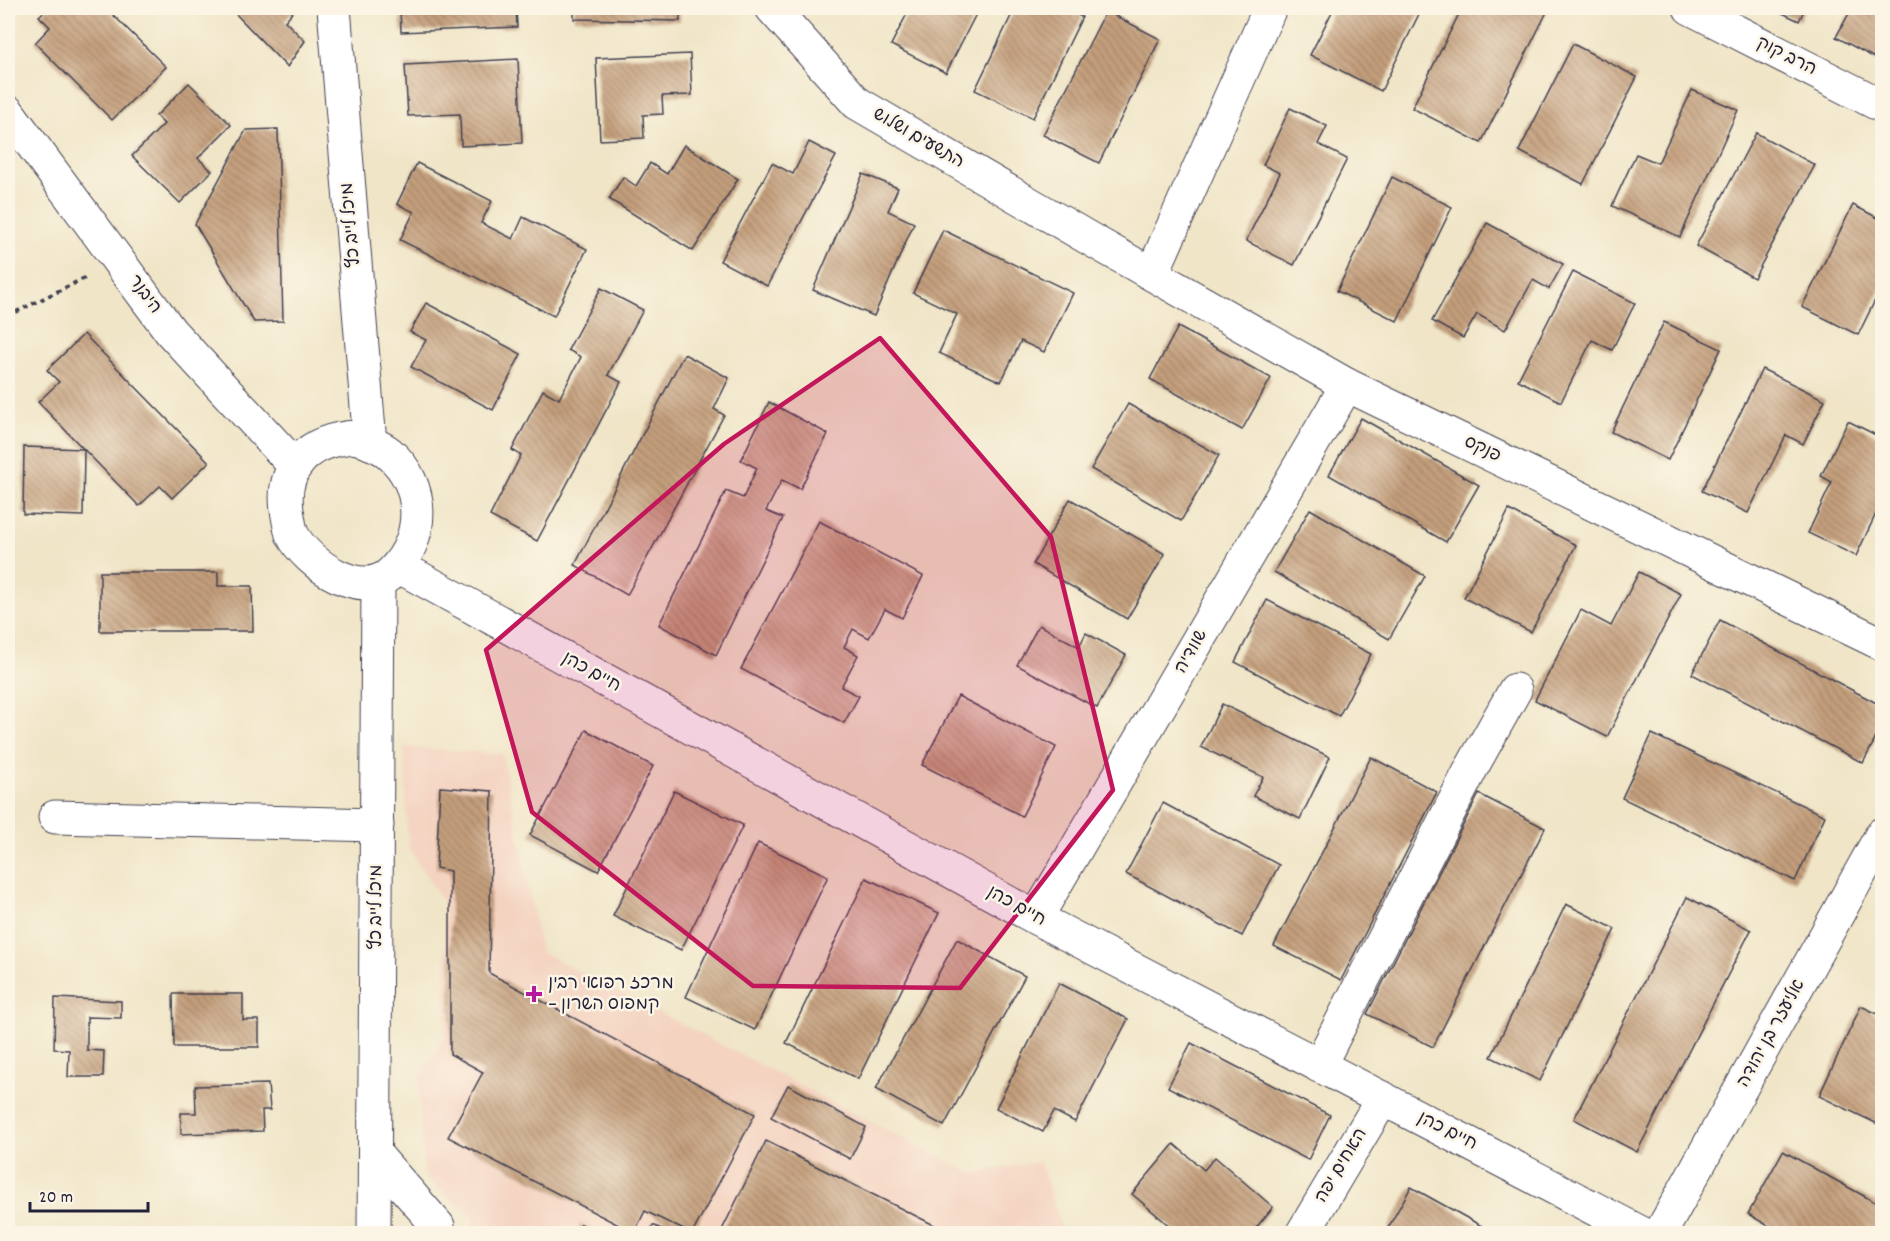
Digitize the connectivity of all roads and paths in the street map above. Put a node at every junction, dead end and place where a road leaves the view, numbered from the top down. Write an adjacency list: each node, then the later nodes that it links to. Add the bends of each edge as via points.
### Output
1 (334, 8): 12 (street, מיכל לייב כץ)
2 (772, 8): 7 (street, התשעים ושלוש, via 856,104)
3 (1270, 8): 9 (street)
4 (1690, 8): 5 (street, הרב קוק)
5 (1882, 106)
6 (8, 112): 8 (street, היבנר)
7 (1090, 239): 9 (street, פנקס)
8 (118, 261): 10 (path); 13 (street, היבנר, via 171,332)
9 (1152, 274): 11 (street, פנקס)
10 (8, 316)
11 (1347, 386): 15 (street, פנקס); 20 (street, שוודיה)
12 (370, 443): 13 (street, via 357,437 335,438 314,447); 14 (street, via 389,453 411,482 418,517 410,552)
13 (295, 466): 14 (street, via 285,499 292,533 313,561 362,583)
14 (388, 573): 18 (street, מיכל לייב כץ); 20 (street, חיים כהן)
15 (1882, 644)
16 (1515, 690): 21 (street)
17 (55, 817): 18 (street)
18 (377, 825): 23 (street, מיכל לייב כץ)
19 (1879, 848): 28 (street, אליעזר בן יהודה)
20 (1036, 918): 21 (street, חיים כהן)
21 (1319, 1066): 22 (street, חיים כהן)
22 (1383, 1098): 26 (street, האחים יפה); 27 (street, חיים כהן)
23 (375, 1154): 24 (street, מיכל לייב כץ); 25 (street, via 438,1226)
24 (374, 1233)
25 (438, 1233)
26 (1302, 1233)
27 (1643, 1233)
28 (1660, 1233)

